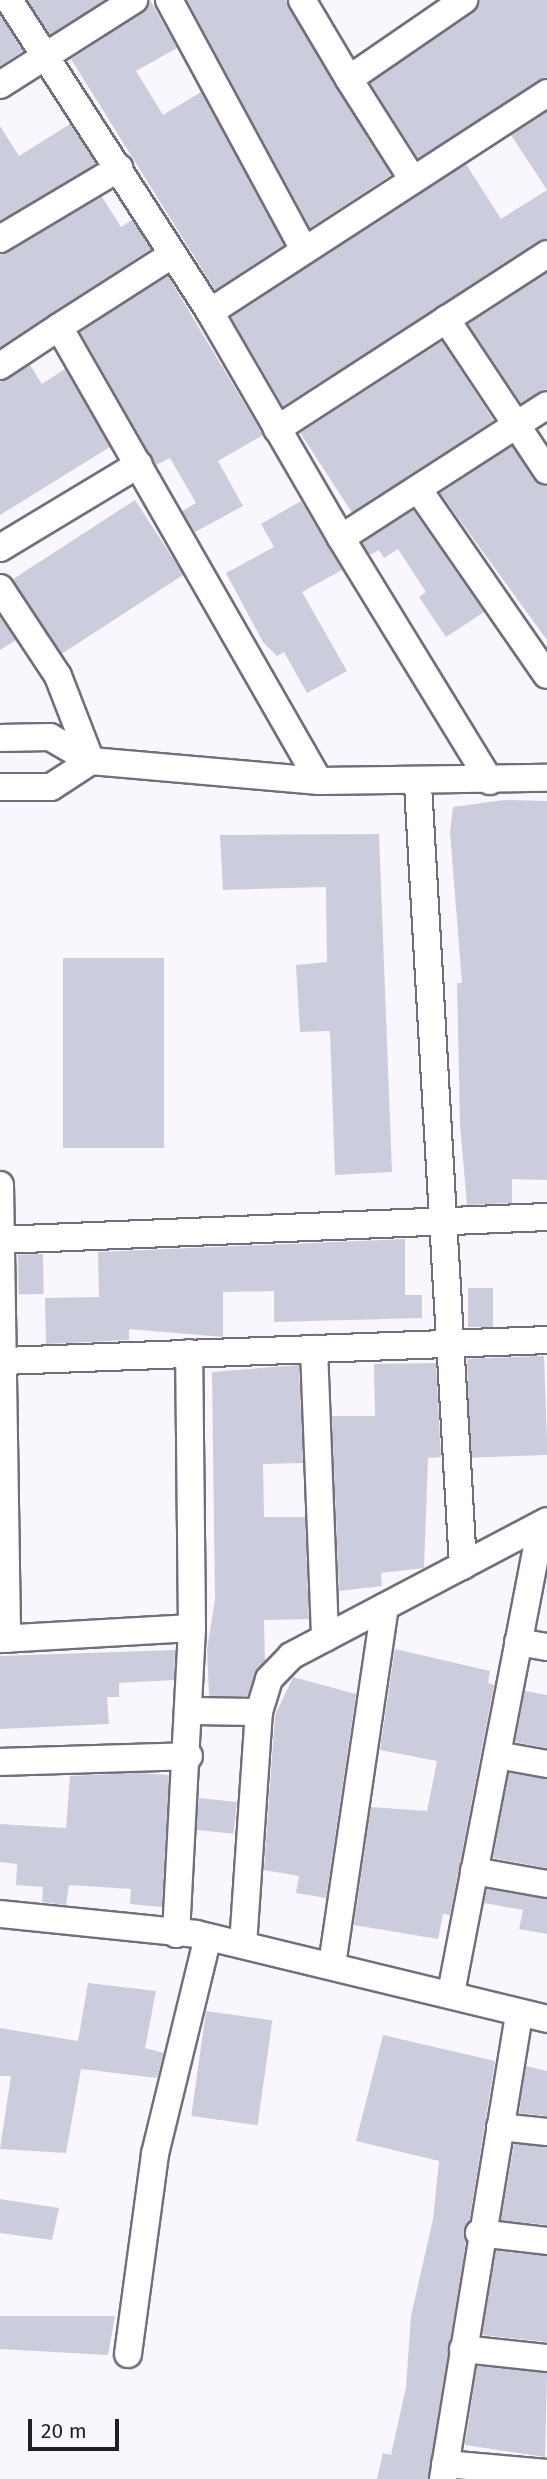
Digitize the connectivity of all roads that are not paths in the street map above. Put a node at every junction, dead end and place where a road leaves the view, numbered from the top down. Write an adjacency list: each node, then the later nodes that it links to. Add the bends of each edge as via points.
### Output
1 (9, 0): 6 (street)
2 (134, 0): 6 (street)
3 (169, 0): 13 (street)
4 (302, 0): 7 (street)
5 (464, 0): 7 (street)
6 (47, 56): 8 (street); 10 (street)
7 (349, 79): 11 (street)
8 (0, 85)
9 (547, 93): 11 (street)
10 (119, 168): 12 (street); 14 (street)
11 (413, 180): 13 (street)
12 (0, 239)
13 (304, 250): 16 (street)
14 (173, 254): 16 (street); 18 (street)
15 (546, 256): 17 (street)
16 (210, 312): 22 (street)
17 (446, 319): 21 (street); 22 (street)
18 (59, 327): 19 (street); 23 (street)
19 (0, 366)
20 (547, 405): 21 (street)
21 (517, 425): 24 (street); 25 (street)
22 (277, 429): 26 (street)
23 (139, 464): 27 (street); 33 (street)
24 (547, 471)
25 (418, 489): 26 (street); 29 (street)
26 (341, 538): 34 (street)
27 (0, 548)
28 (0, 589): 31 (street, via 58,676)
29 (547, 675)
30 (0, 738): 31 (street, via 50,737)
31 (91, 761): 33 (street); 36 (street, via 51,787)
32 (547, 778): 34 (street)
33 (319, 781): 35 (street)
34 (490, 781): 35 (street)
35 (418, 785): 39 (street)
36 (0, 787)
37 (0, 1185): 40 (street)
38 (547, 1217): 39 (street)
39 (439, 1221): 40 (street); 42 (street)
40 (1, 1240): 45 (street)
41 (547, 1340): 42 (street)
42 (447, 1344): 43 (street); 47 (street)
43 (314, 1349): 44 (street); 50 (street)
44 (189, 1353): 45 (street); 49 (street)
45 (4, 1361): 51 (street)
46 (545, 1524): 47 (street); 52 (street)
47 (463, 1566): 48 (street)
48 (385, 1607): 50 (street); 66 (street)
49 (192, 1628): 51 (street); 54 (street)
50 (325, 1638): 55 (street, via 291,1656 269,1679)
51 (4, 1639)
52 (518, 1642): 53 (street); 56 (street)
53 (547, 1647)
54 (190, 1711): 55 (street); 57 (street)
55 (259, 1712): 65 (street)
56 (497, 1755): 59 (street); 60 (street)
57 (189, 1756): 58 (street); 63 (street)
58 (0, 1762)
59 (547, 1764)
60 (474, 1871): 61 (street); 67 (street)
61 (547, 1884)
62 (0, 1914): 63 (street)
63 (176, 1934): 64 (street)
64 (208, 1937): 65 (street); 75 (street, via 155,2154)
65 (243, 1945): 66 (street)
66 (332, 1965): 67 (street)
67 (451, 1993): 68 (street)
68 (519, 2013): 69 (street); 70 (street)
69 (547, 2019)
70 (500, 2127): 71 (street); 72 (street)
71 (547, 2132)
72 (479, 2232): 73 (street); 74 (street)
73 (547, 2241)
74 (463, 2349): 76 (street); 77 (street)
75 (128, 2354)
76 (547, 2358)
77 (444, 2471): 78 (street)
78 (547, 2473)

